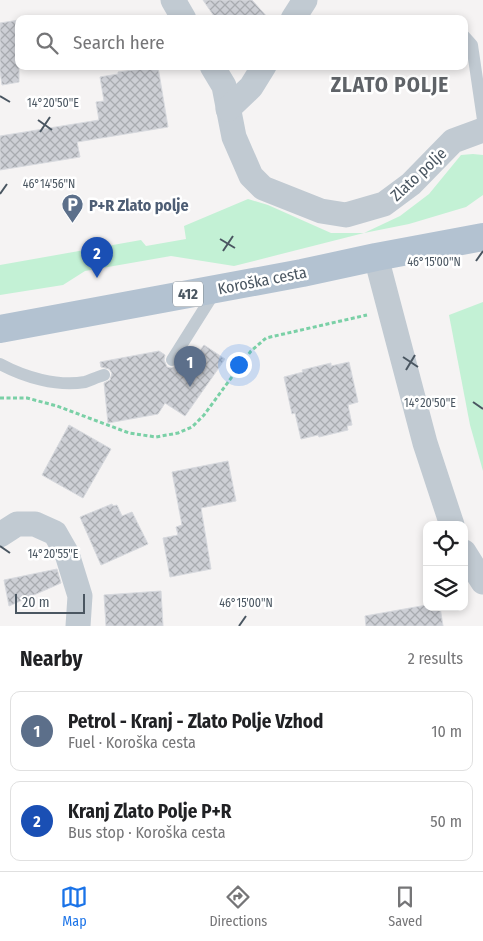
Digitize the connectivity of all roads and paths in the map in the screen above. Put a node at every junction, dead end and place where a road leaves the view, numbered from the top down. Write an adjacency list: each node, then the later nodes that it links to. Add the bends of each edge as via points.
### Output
1 (173, 0): 3 (street)
2 (305, 0): 4 (street)
3 (182, 15)
4 (296, 15)
5 (468, 40): 9 (lane, via 472,45)
6 (214, 70): 8 (street, Zlato polje, via 224,86)
7 (262, 70): 8 (street, via 251,87)
8 (228, 109): 10 (street, Zlato polje, via 234,137 251,176 263,188 321,211 346,215 384,204 411,184 453,141)
9 (483, 120)
10 (483, 130)
11 (483, 237): 12 (main road, Koroška cesta / 412)
12 (376, 257): 13 (main road, Koroška cesta / 412); 14 (street)
13 (217, 289): 15 (main road, Koroška cesta / 412); 16 (lane)
14 (389, 310): 19 (path, via 266,338 251,351 204,416 192,427 178,433 156,437 129,433 58,406 27,398); 20 (street, via 425,443)
15 (0, 329)
16 (172, 360)
17 (0, 364): 18 (lane, via 14,372 49,382 83,382)
18 (104, 375)
19 (0, 398)
20 (451, 521)
21 (0, 535): 24 (street, via 17,524 35,524 55,533 67,554 80,596)
22 (468, 558): 23 (street)
23 (483, 582)
24 (78, 626)

